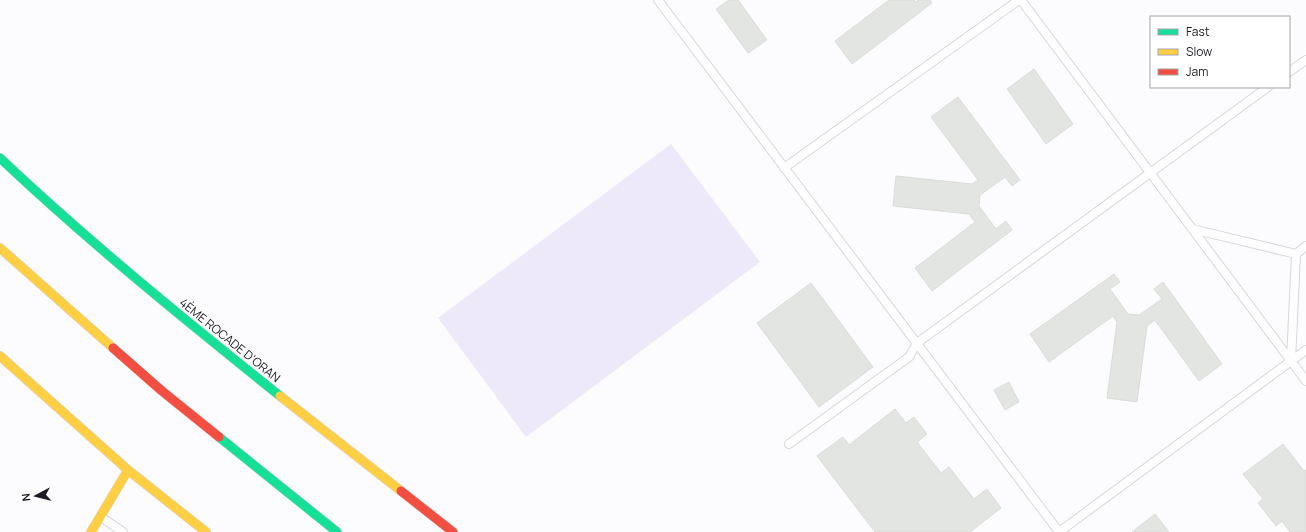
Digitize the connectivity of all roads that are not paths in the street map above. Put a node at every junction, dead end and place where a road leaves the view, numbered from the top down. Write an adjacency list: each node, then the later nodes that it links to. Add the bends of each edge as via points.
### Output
1 (658, 0): 7 (lane)
2 (1020, 0): 7 (lane); 8 (lane)
3 (1306, 60): 4 (lane)
4 (1290, 71)
5 (1267, 88): 8 (lane)
6 (0, 158): 25 (main road, 4ÈME ROCADE D'ORAN, via 188,322 292,407)
7 (784, 168): 13 (lane)
8 (1150, 173): 9 (lane); 13 (lane)
9 (1192, 229): 12 (lane); 16 (lane)
10 (1306, 246): 12 (lane)
11 (0, 248): 24 (main road, via 162,391)
12 (1296, 254): 16 (lane)
13 (916, 343): 18 (lane, via 909,356); 26 (lane)
14 (1306, 350): 16 (lane)
15 (0, 356): 19 (main road)
16 (1291, 361): 17 (lane); 26 (lane)
17 (1306, 381)
18 (789, 444)
19 (128, 470): 20 (main road); 23 (main road)
20 (100, 517): 21 (main road); 22 (lane)
21 (91, 532)
22 (123, 532)
23 (206, 532)
24 (337, 532)
25 (453, 532)
26 (1059, 532)

